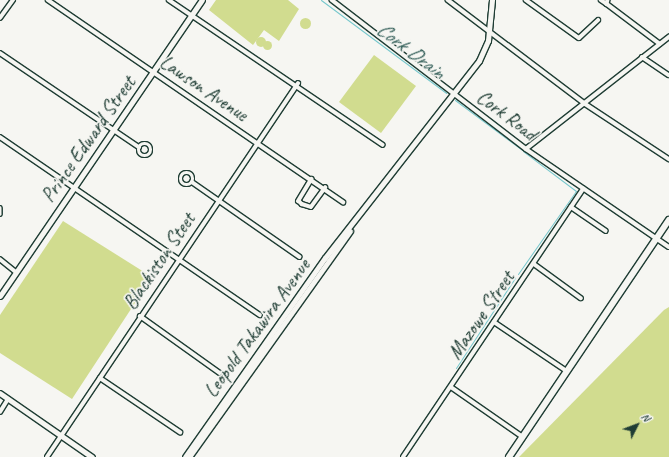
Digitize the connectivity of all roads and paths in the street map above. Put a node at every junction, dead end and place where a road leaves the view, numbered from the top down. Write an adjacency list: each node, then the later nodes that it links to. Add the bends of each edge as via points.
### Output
1 (12, 0): 12 (street)
2 (48, 0): 19 (street, Lawson Avenue)
3 (169, 0): 11 (street)
4 (202, 0): 11 (main road, Prince Edward Street)
5 (332, 0): 22 (street, Cork Road)
6 (448, 0): 14 (street)
7 (492, 0): 14 (main road, Leopold Takawira Avenue)
8 (526, 0): 13 (street, via 579,38)
9 (601, 0): 10 (street)
10 (607, 2): 16 (street)
11 (192, 15): 19 (main road, Prince Edward Street); 21 (street)
12 (0, 18)
13 (598, 20)
14 (490, 32): 22 (main road, Leopold Takawira Avenue, via 479,61); 23 (street)
15 (669, 37): 16 (street)
16 (660, 44): 18 (street)
17 (0, 53): 24 (street)
18 (642, 57): 20 (street); 23 (street)
19 (153, 72): 24 (main road, Prince Edward Street); 26 (street, Lawson Avenue)
20 (669, 75)
21 (298, 84): 26 (street, Blackiston Steet); 27 (street)
22 (454, 94): 29 (street, Cork Road); 41 (main road, Leopold Takawira Avenue)
23 (584, 103): 29 (street); 30 (street)
24 (112, 127): 28 (street); 33 (main road, Prince Edward Street)
25 (0, 137): 33 (street)
26 (258, 142): 31 (street, Lawson Avenue); 36 (street, Blackiston Steet)
27 (383, 145)
28 (140, 147)
29 (526, 149): 35 (street, Cork Road)
30 (669, 159)
31 (312, 180): 34 (street, Lawson Avenue); 34 (street, via 299,201 302,204 311,207)
32 (192, 182): 36 (street)
33 (73, 187): 47 (street); 50 (main road, Prince Edward Street)
34 (325, 188): 37 (street, Lawson Avenue)
35 (584, 189): 39 (street, Mazowe Street); 44 (street, Cork Road)
36 (219, 200): 46 (street); 47 (street, Blackiston Steet)
37 (343, 202)
38 (0, 208): 40 (street)
39 (571, 208): 43 (street); 49 (street, Mazowe Street)
40 (0, 214)
41 (357, 220): 68 (main road, Leopold Takawira Avenue, via 325,258); 69 (main road, Leopold Takawira Avenue)
42 (669, 220): 44 (highway)
43 (606, 231)
44 (657, 237): 45 (street, Cork Road); 56 (highway)
45 (669, 247)
46 (300, 257)
47 (180, 258): 53 (street); 54 (street, Blackiston Steet)
48 (0, 259): 50 (street)
49 (534, 264): 52 (street); 55 (street, Mazowe Street)
50 (16, 272): 51 (main road, Prince Edward Street)
51 (0, 296)
52 (581, 298)
53 (260, 315)
54 (140, 316): 57 (street); 58 (street, Blackiston Steet)
55 (494, 322): 56 (street); 59 (street, Mazowe Street)
56 (567, 371): 65 (highway)
57 (220, 373)
58 (100, 378): 63 (street); 64 (street, Blackiston Steet)
59 (451, 387): 65 (street); 70 (street, Mazowe Street)
60 (0, 393): 61 (main road)
61 (8, 399): 62 (street); 64 (main road)
62 (0, 412)
63 (180, 432)
64 (62, 436): 66 (street, Blackiston Steet); 67 (main road)
65 (523, 437): 71 (highway)
66 (48, 457)
67 (92, 457)
68 (185, 457)
69 (189, 457)
70 (403, 457)
71 (509, 457)

